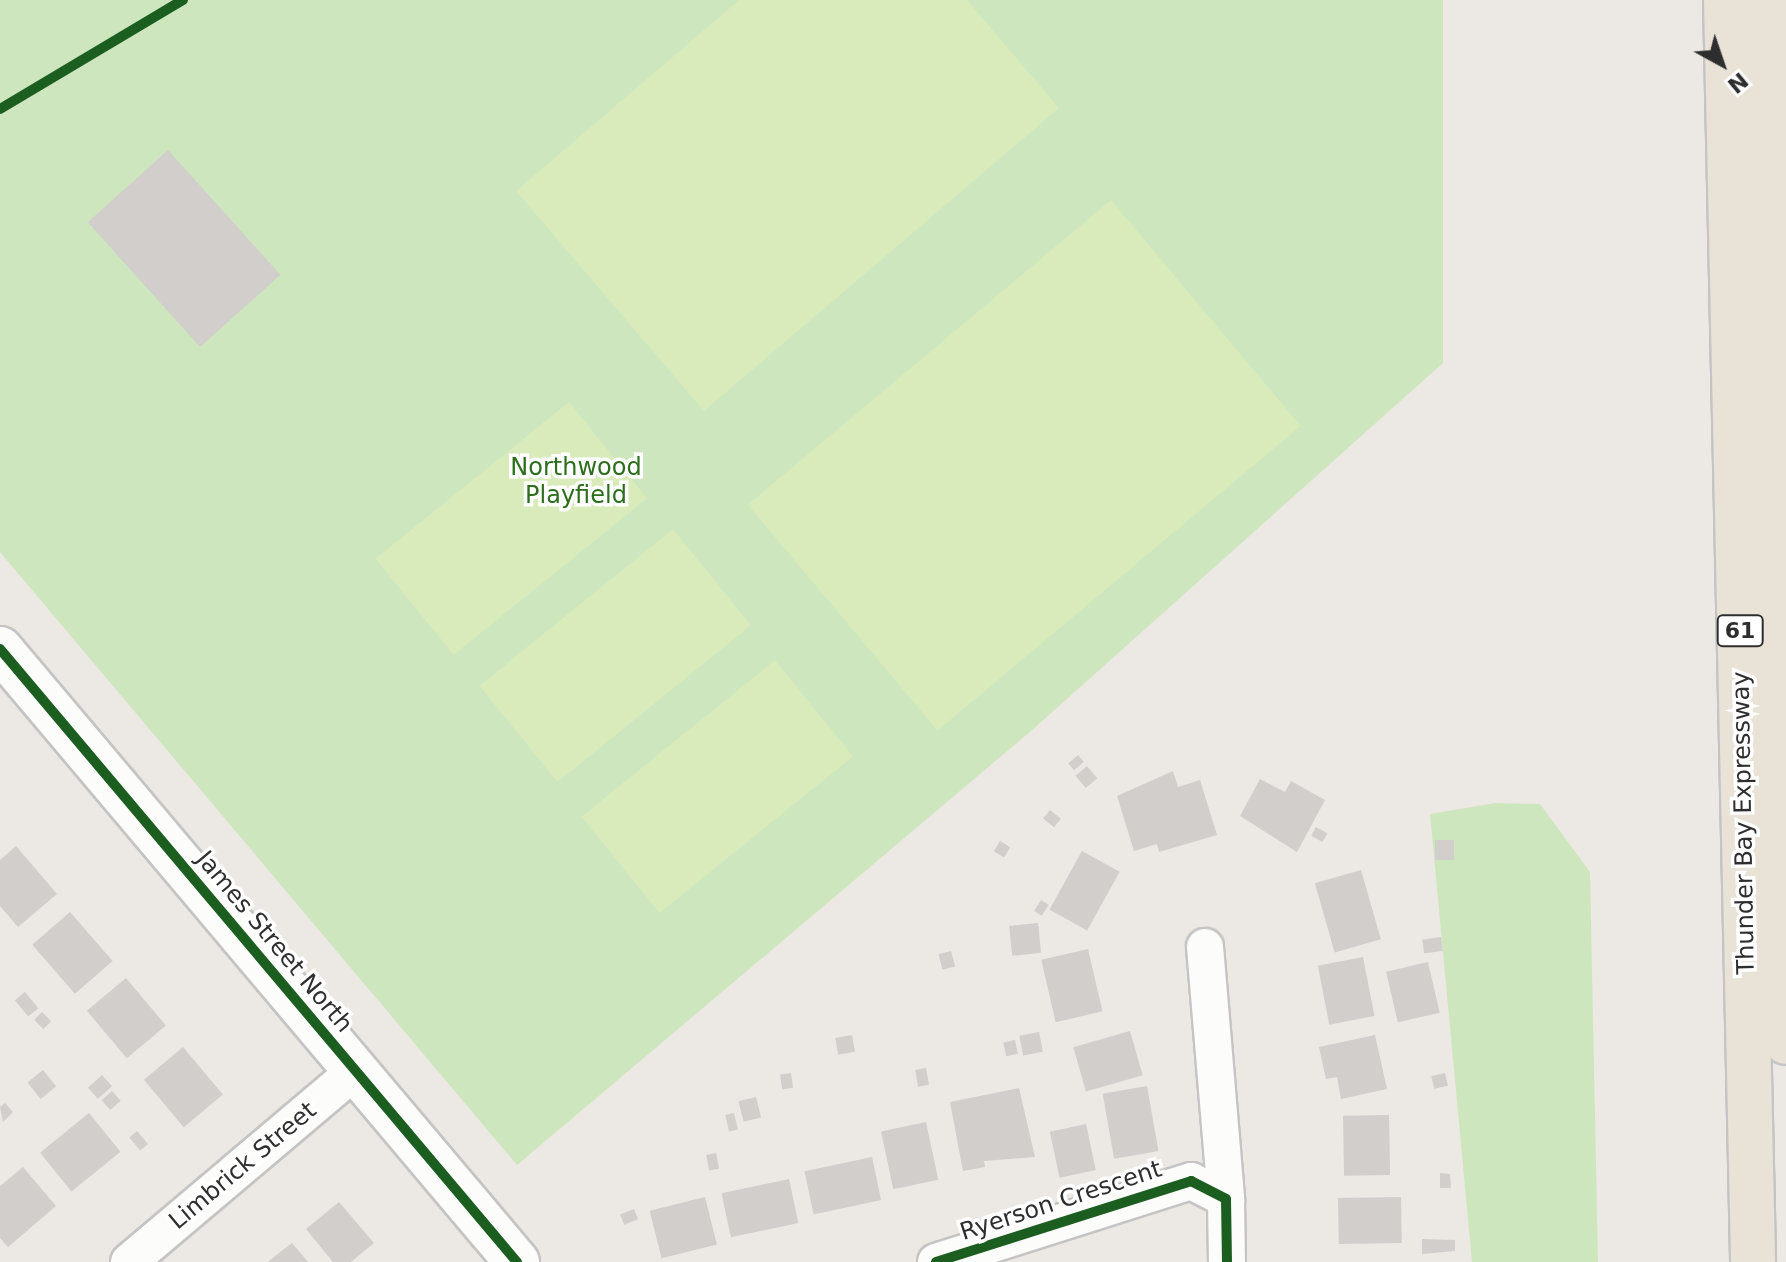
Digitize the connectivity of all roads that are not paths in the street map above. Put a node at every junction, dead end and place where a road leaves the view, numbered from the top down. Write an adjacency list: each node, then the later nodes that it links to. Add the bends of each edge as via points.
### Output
1 (1726, 0): 12 (highway, Thunder Bay Expressway / 61)
2 (1765, 0): 5 (highway, Thunder Bay Expressway / 61)
3 (0, 649): 6 (street, James Street North)
4 (1205, 947): 7 (street)
5 (1786, 1042)
6 (356, 1070): 8 (street, Limbrick Street); 9 (street, James Street North)
7 (1226, 1199): 10 (street, Ryerson Crescent, via 1191,1181); 11 (street)
8 (129, 1262)
9 (517, 1262)
10 (936, 1262)
11 (1227, 1262)
12 (1753, 1262)

